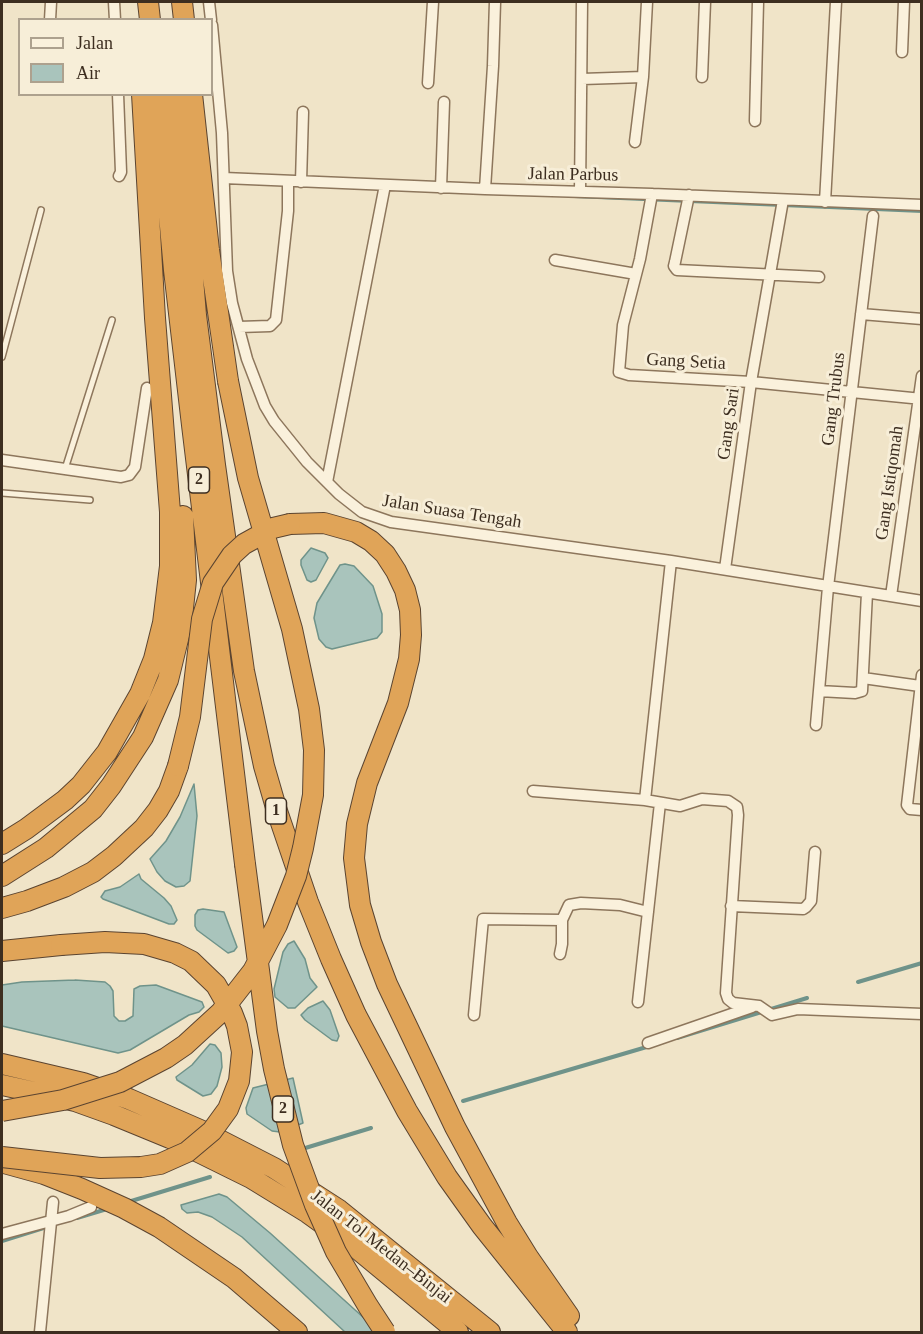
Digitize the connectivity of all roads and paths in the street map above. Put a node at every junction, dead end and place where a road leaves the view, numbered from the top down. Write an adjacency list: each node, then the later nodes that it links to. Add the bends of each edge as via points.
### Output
1 (51, 2): 16 (street)
2 (114, 2): 17 (street)
3 (141, 2): 18 (highway)
4 (148, 2): 19 (highway)
5 (175, 2): 20 (highway)
6 (183, 2): 21 (highway)
7 (209, 2): 22 (street)
8 (433, 2): 28 (street)
9 (495, 2): 44 (street)
10 (582, 2): 27 (street)
11 (647, 2): 25 (street)
12 (705, 2): 26 (street)
13 (758, 2): 36 (street)
14 (836, 2): 48 (street)
15 (904, 2): 24 (street)
16 (50, 18)
17 (115, 18)
18 (141, 18)
19 (150, 18)
20 (175, 18)
21 (184, 18)
22 (211, 18)
23 (213, 36): 39 (street, Jalan Suasa Tengah)
24 (902, 52)
25 (643, 77): 27 (street); 37 (street)
26 (702, 77)
27 (582, 79): 45 (street)
28 (428, 82)
29 (118, 96): 38 (street)
30 (142, 96): 53 (highway)
31 (158, 96): 112 (highway, 2, bridge, via 185,365 267,1031 293,1145 311,1195 336,1252)
32 (178, 96): 115 (highway, 1, via 206,396 244,671 264,766 291,855 356,1015 407,1111 482,1226)
33 (192, 96): 103 (highway, bridge, via 228,381 248,478 292,629 309,709 314,750 312,795 303,848 277,925 253,971 222,1012 185,1045 120,1082 63,1100)
34 (444, 102): 43 (street)
35 (303, 112): 41 (street)
36 (754, 121)
37 (635, 142)
38 (119, 176)
39 (224, 178): 40 (street, Jalan Parbus); 61 (street, Jalan Suasa Tengah, via 227,271)
40 (288, 181): 41 (street, Jalan Parbus); 61 (street, via 276,320 270,326)
41 (301, 182): 42 (street, Jalan Parbus)
42 (385, 185): 43 (street, Jalan Parbus); 70 (street)
43 (441, 188): 44 (street, Jalan Parbus)
44 (485, 189): 45 (street, Jalan Parbus)
45 (580, 192): 46 (street, Jalan Parbus)
46 (651, 198): 47 (street, Jalan Parbus); 55 (street, Gang Setia)
47 (689, 199): 49 (street, Jalan Parbus); 56 (street, via 675,269)
48 (825, 202): 49 (street, Jalan Parbus); 50 (street, Jalan Parbus)
49 (782, 205): 56 (street, Gang Sari)
50 (921, 205)
51 (41, 210): 62 (lane)
52 (873, 216): 58 (street, Gang Trubus)
53 (150, 235): 87 (highway, via 171,538 169,586 159,642 132,712 94,770 48,814); 89 (highway, via 185,555 184,602 176,652 152,719 111,786 71,829)
54 (555, 260): 55 (street)
55 (636, 274): 64 (street, Gang Setia, via 623,325 619,372)
56 (770, 274): 57 (street); 64 (street, Gang Sari)
57 (819, 276)
58 (861, 314): 59 (street); 66 (street, Gang Trubus)
59 (921, 319)
60 (112, 320): 69 (lane)
61 (239, 327): 70 (street, Jalan Suasa Tengah, via 269,413)
62 (2, 357)
63 (921, 375): 67 (street, Gang Istiqomah)
64 (751, 382): 66 (street, Gang Setia); 74 (street, Gang Sari)
65 (147, 388): 69 (street, via 135,467 129,475)
66 (851, 392): 67 (street, Gang Setia); 75 (street, Gang Trubus)
67 (920, 398): 77 (street, Gang Istiqomah)
68 (2, 460): 69 (street)
69 (65, 469)
70 (327, 482): 73 (street, Jalan Suasa Tengah, via 362,512 391,522)
71 (2, 493): 72 (lane)
72 (90, 500)
73 (671, 561): 74 (street, Jalan Suasa Tengah); 84 (street)
74 (725, 569): 75 (street, Jalan Suasa Tengah)
75 (828, 587): 76 (street, Jalan Suasa Tengah); 81 (street, Gang Trubus)
76 (867, 593): 77 (street, Jalan Suasa Tengah); 79 (street)
77 (891, 596): 78 (street, Jalan Suasa Tengah)
78 (921, 601)
79 (863, 678): 80 (street); 81 (street, via 861,692)
80 (921, 680): 86 (street, via 907,806)
81 (819, 691): 82 (street, Gang Trubus)
82 (816, 725)
83 (533, 791): 84 (street)
84 (645, 800): 85 (street)
85 (660, 803): 90 (street, via 680,806 702,799 735,804 738,815); 92 (street)
86 (921, 810)
87 (2, 844)
88 (815, 852): 90 (street, via 811,901 803,909)
89 (2, 876)
90 (731, 906): 97 (street, via 727,997 733,1003)
91 (2, 908): 116 (highway, bridge, via 55,891 93,872 144,828 169,791 186,740 201,618 213,583 232,555 273,528 290,524 324,523 356,532 371,541 396,571 405,590 410,619 409,659 398,703 367,783 354,841 354,873 365,924 378,962 472,1160 528,1257)
92 (648, 912): 93 (street, via 620,905 581,903 569,905); 96 (street)
93 (562, 920): 95 (street); 99 (street, via 483,919)
94 (2, 951): 104 (highway, bridge, via 105,942 144,944 175,952 191,961 216,985 232,1013 242,1052 239,1081 213,1131 187,1152 160,1164 100,1168)
95 (560, 954)
96 (638, 1002)
97 (763, 1009): 98 (street, via 775,1015 798,1009); 100 (street, via 700,1024)
98 (921, 1014)
99 (474, 1015)
100 (648, 1043)
101 (2, 1064): 114 (highway, Jalan Tol Medan–Binjai, via 83,1083 129,1099 274,1168 339,1210)
102 (2, 1085): 113 (highway, Jalan Tol Medan–Binjai, via 75,1101 114,1115 251,1179 354,1246)
103 (2, 1111)
104 (2, 1157)
105 (2, 1162): 111 (highway, via 104,1198 183,1241)
106 (53, 1202): 108 (street)
107 (91, 1207): 108 (street)
108 (51, 1225): 109 (street); 110 (street)
109 (2, 1234)
110 (40, 1332)
111 (297, 1332)
112 (385, 1332)
113 (458, 1332)
114 (490, 1332)
115 (567, 1332)
116 (580, 1332)

